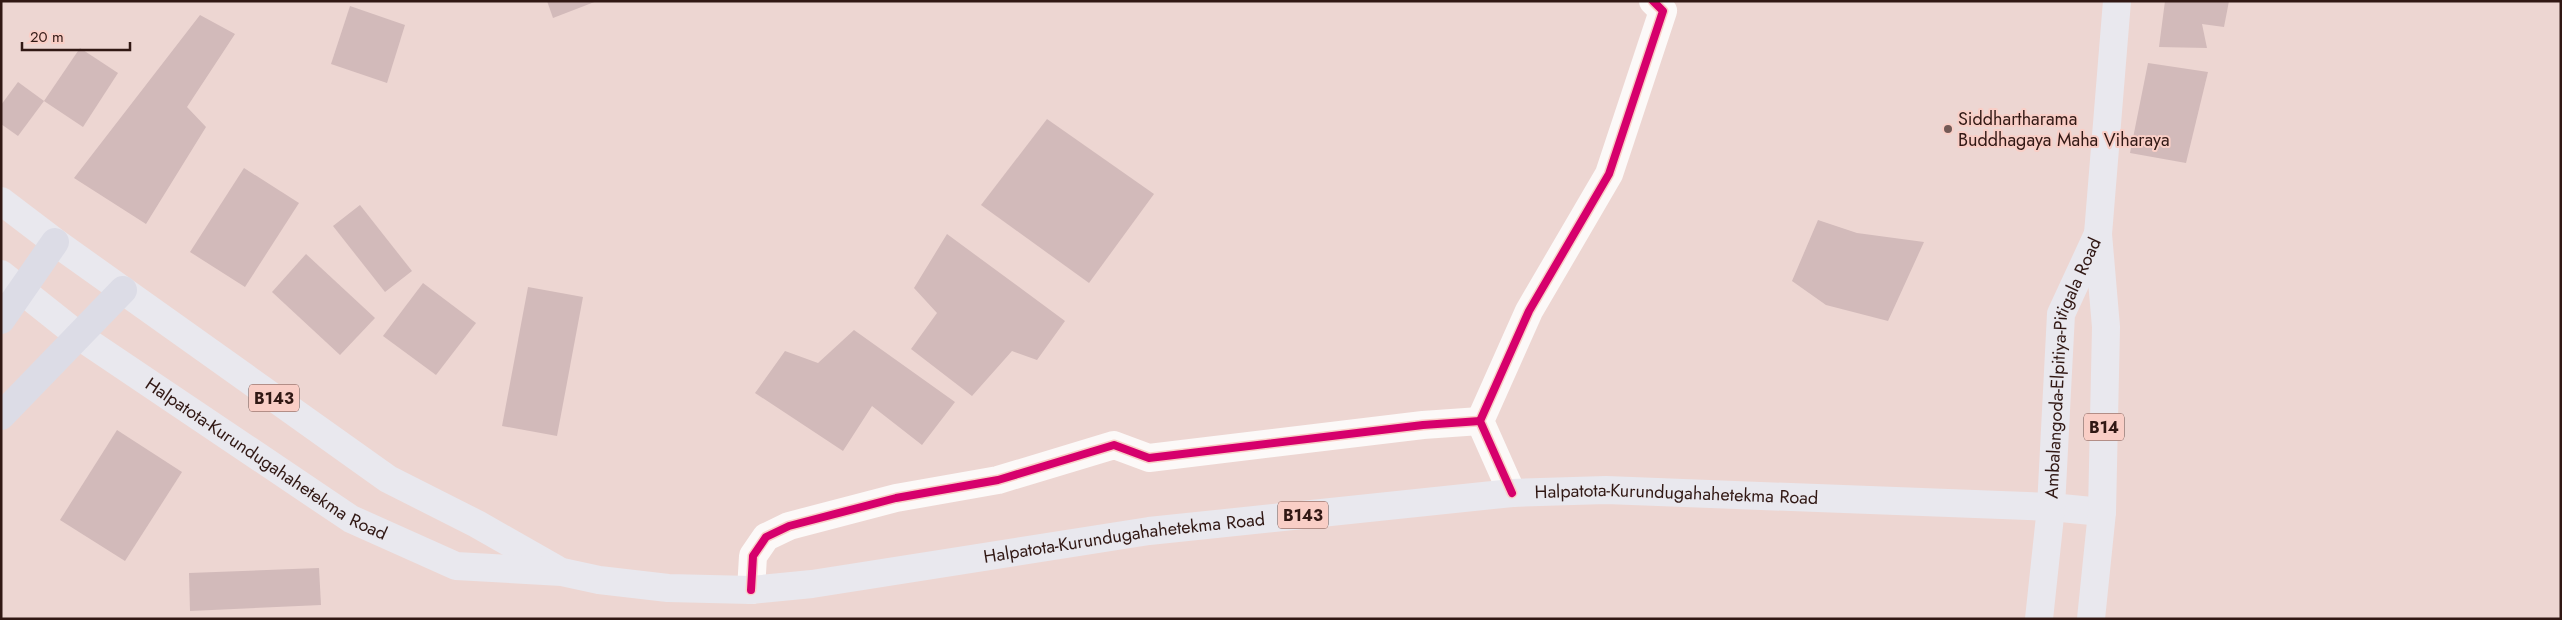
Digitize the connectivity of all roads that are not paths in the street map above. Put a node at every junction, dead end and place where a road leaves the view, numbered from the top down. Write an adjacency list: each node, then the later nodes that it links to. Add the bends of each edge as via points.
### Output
1 (1653, 1): 11 (street, via 1663,11 1609,174 1529,311)
2 (2117, 1): 4 (main road, B14)
3 (1, 201): 5 (main road, Halpatota-Kurundugahahetekma Road / B143)
4 (2098, 234): 13 (main road, Ambalangoda-Elpitiya-Pitigala Road / B14, via 2061,314); 14 (main road, Ambalangoda-Elpitiya-Pitigala Road / B14, via 2106,327)
5 (55, 242): 6 (highway); 7 (main road, Halpatota-Kurundugahahetekma Road / B143)
6 (11, 282): 8 (highway); 9 (main road, Halpatota-Kurundugahahetekma Road / B143)
7 (123, 290): 9 (highway); 15 (main road, Halpatota-Kurundugahahetekma Road / B143, via 388,479)
8 (1, 320)
9 (79, 336): 10 (highway); 15 (main road, Halpatota-Kurundugahahetekma Road / B143, via 351,519 456,566)
10 (1, 416)
11 (1480, 421): 12 (street); 16 (street, via 1149,458 1114,445 998,480 896,498 789,526 766,537 753,556)
12 (1512, 493): 13 (main road, Halpatota-Kurundugahahetekma Road / B143, via 1606,490); 16 (main road, Halpatota-Kurundugahahetekma Road / B143, via 1149,531 812,584)
13 (2050, 507): 14 (main road, Halpatota-Kurundugahahetekma Road); 17 (main road, Ambalangoda-Elpitiya-Pitigala Road / B14)
14 (2102, 512): 18 (main road, Ambalangoda-Elpitiya-Pitigala Road / B14)
15 (562, 572): 16 (main road, Halpatota-Kurundugahahetekma Road / B143, via 668,588)
16 (751, 590)
17 (2039, 619)
18 (2091, 619)

